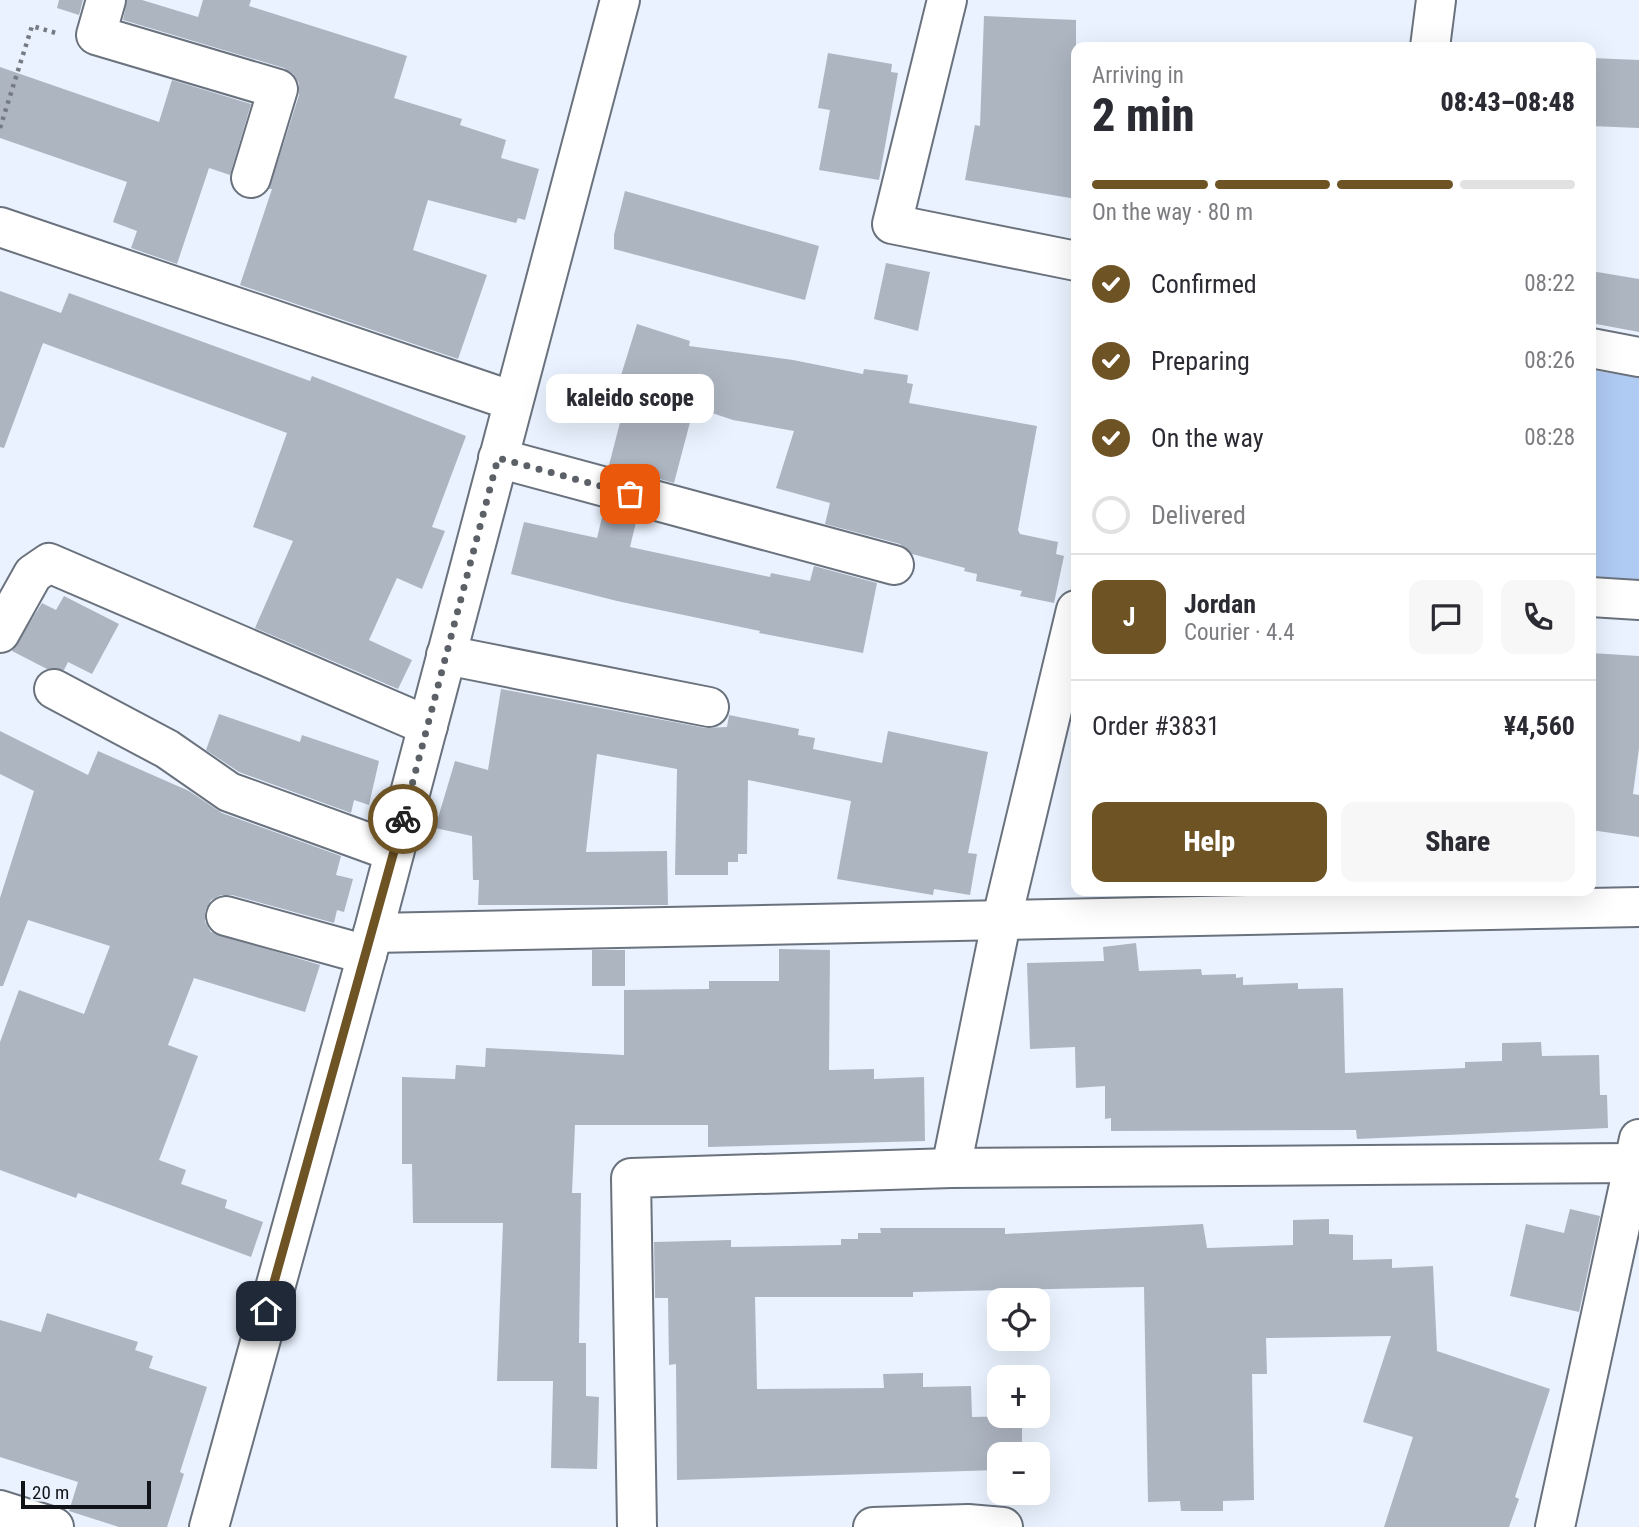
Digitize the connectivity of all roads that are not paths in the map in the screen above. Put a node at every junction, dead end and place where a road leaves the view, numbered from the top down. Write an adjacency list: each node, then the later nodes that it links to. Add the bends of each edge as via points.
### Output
1 (620, 0): 11 (street)
2 (947, 0): 8 (street, via 892,224)
3 (1436, 0): 5 (street)
4 (101, 17): 6 (street, via 278,89)
5 (1431, 42)
6 (251, 178)
7 (0, 228): 11 (street)
8 (1071, 260)
9 (1596, 349): 10 (street)
10 (1639, 357)
11 (513, 401): 12 (street)
12 (498, 458): 13 (street); 18 (street)
13 (894, 565)
14 (1596, 597): 15 (street)
15 (1639, 600)
16 (1071, 631): 25 (street)
17 (0, 633): 21 (street, via 33,574 49,563)
18 (446, 656): 20 (street); 21 (street)
19 (54, 689): 22 (street, via 167,749 229,792)
20 (709, 707)
21 (428, 726): 22 (street)
22 (394, 852): 26 (street)
23 (1639, 907): 25 (street)
24 (226, 916): 26 (street)
25 (1002, 918): 26 (street); 28 (street)
26 (370, 944): 32 (street)
27 (1637, 1151): 28 (street); 36 (street)
28 (951, 1168): 33 (street, via 631,1178)
29 (0, 1510): 31 (street)
30 (919, 1526): 34 (street); 35 (street)
31 (54, 1527)
32 (209, 1527)
33 (637, 1527)
34 (873, 1527)
35 (1003, 1527)
36 (1555, 1527)

